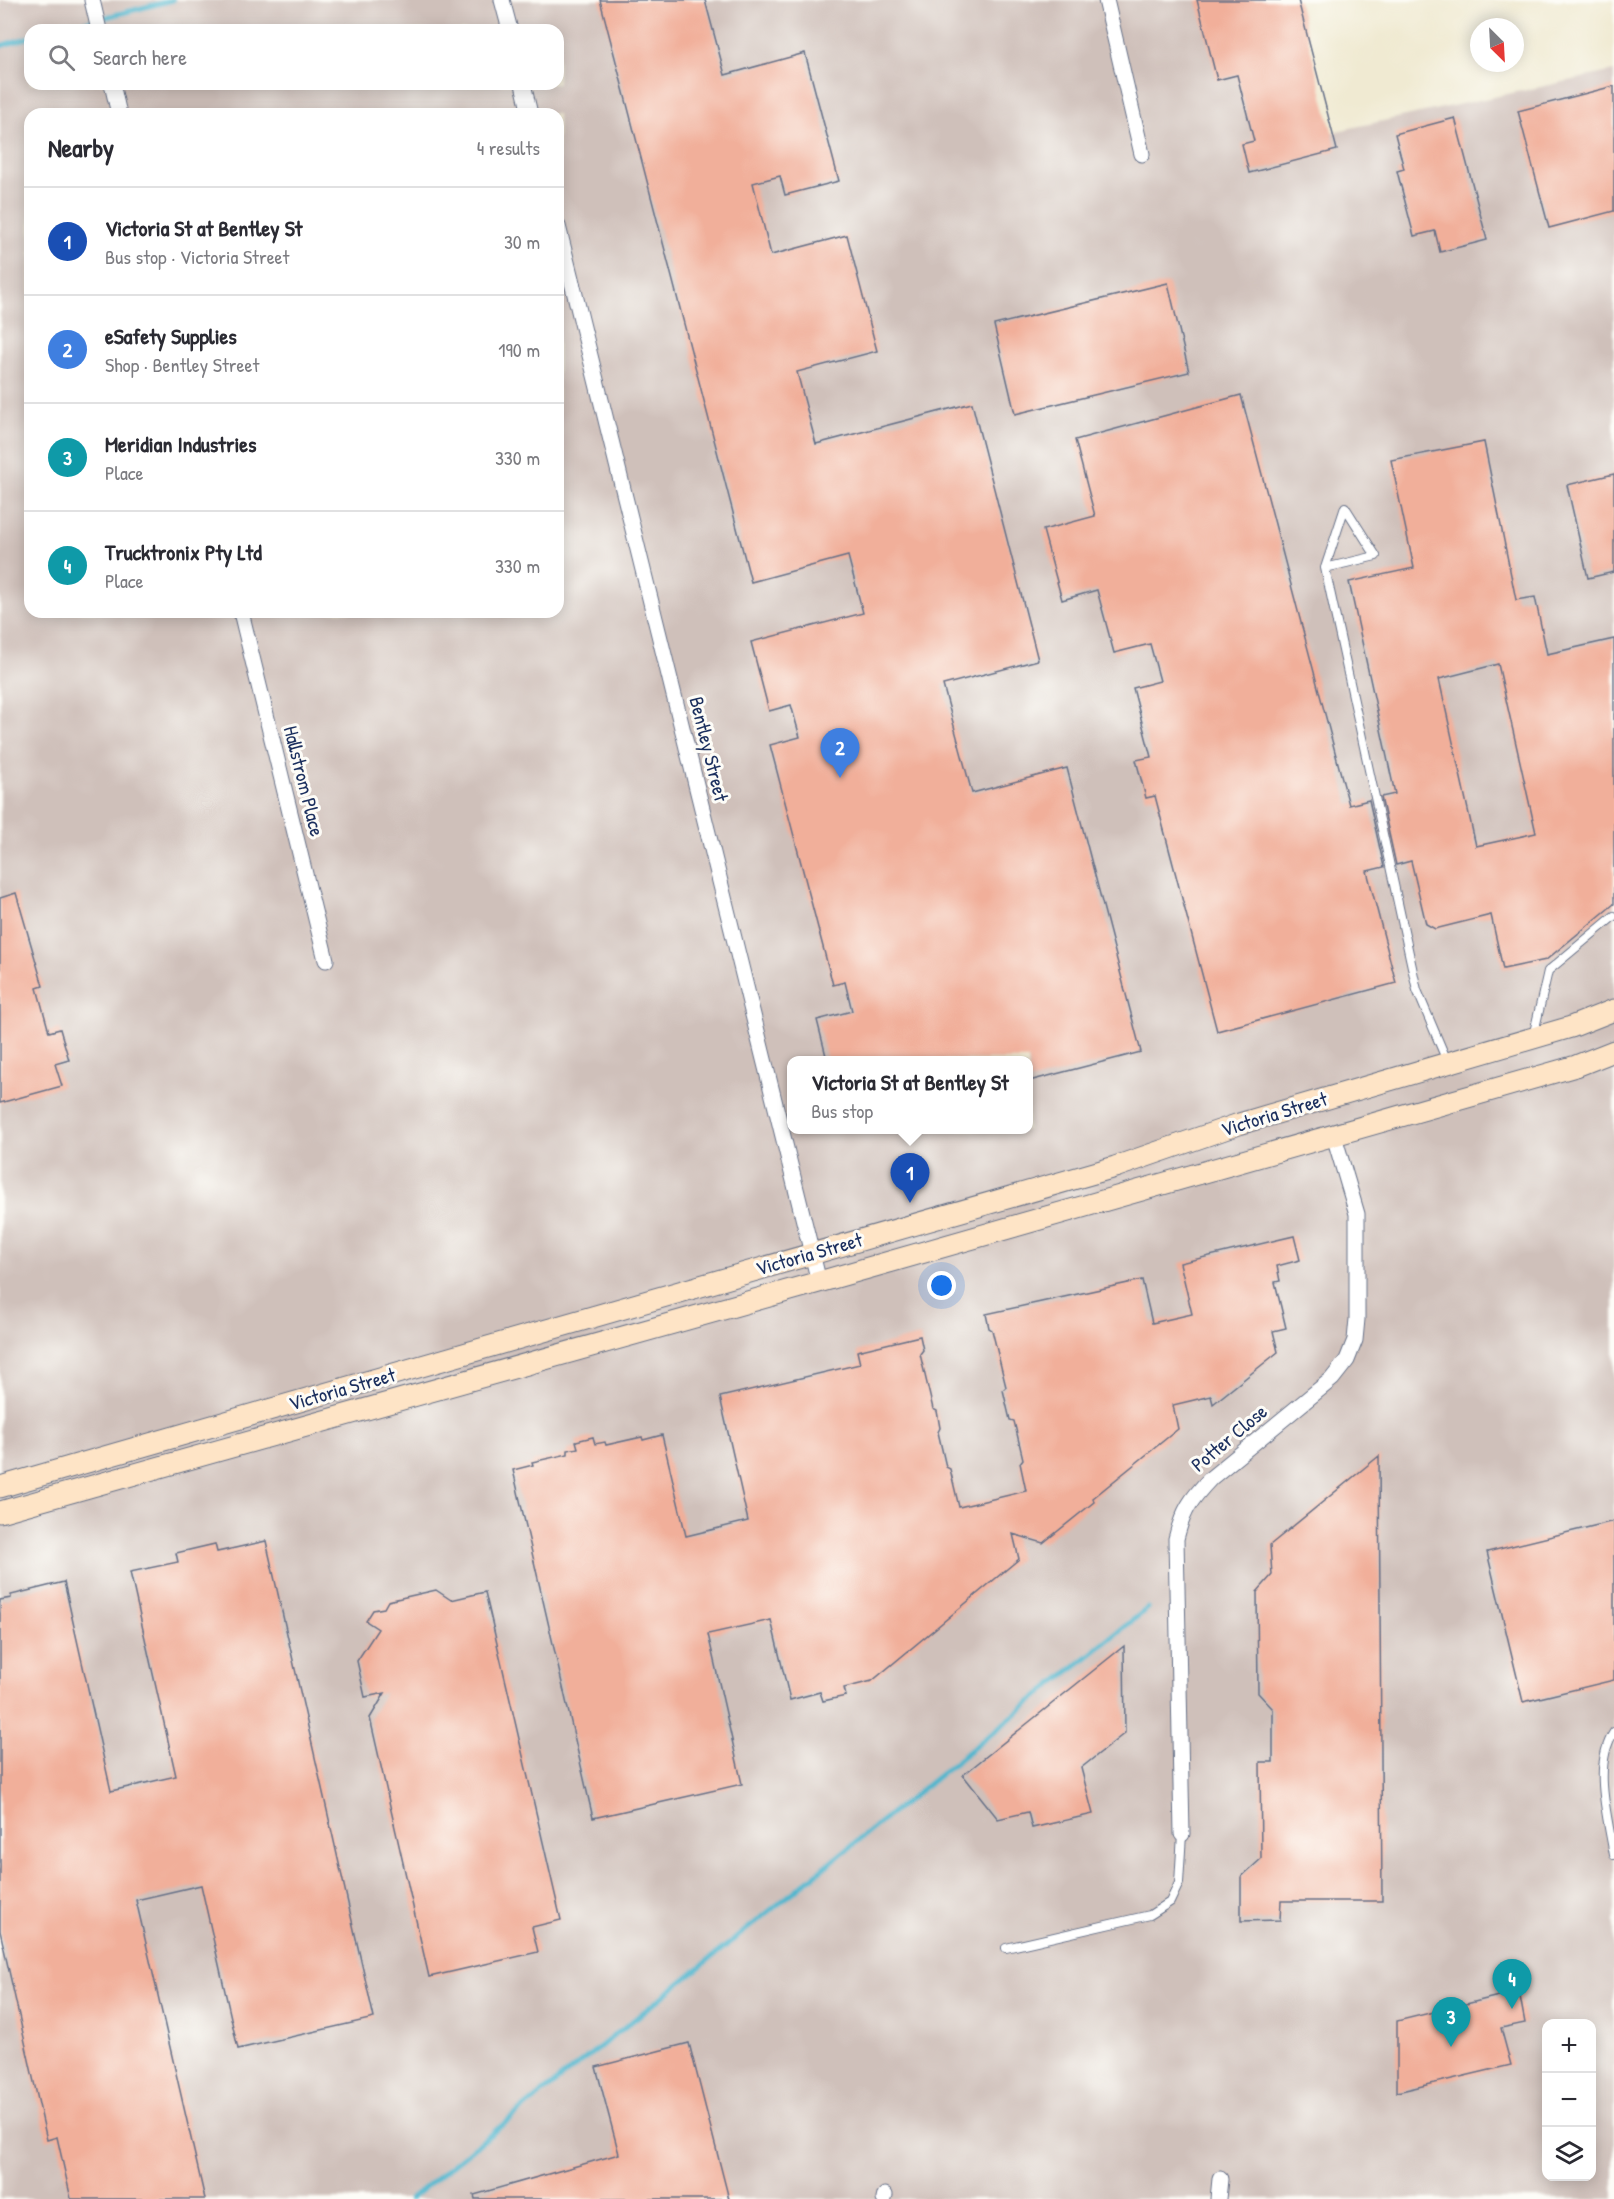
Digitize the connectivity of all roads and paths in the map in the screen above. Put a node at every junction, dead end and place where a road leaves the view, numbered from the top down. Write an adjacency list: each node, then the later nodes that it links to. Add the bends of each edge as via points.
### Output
1 (92, 0): 4 (street)
2 (502, 0): 5 (street)
3 (1106, 0): 10 (street)
4 (98, 24)
5 (508, 24)
6 (113, 90): 8 (street)
7 (524, 90): 9 (street)
8 (118, 108)
9 (529, 108)
10 (1142, 154)
11 (564, 250): 21 (street, Bentley Street)
12 (1325, 568): 12 (lane, via 1376,556 1345,507 1332,548); 19 (lane, via 1417,990)
13 (242, 618): 15 (street, Hallstrom Place)
14 (1614, 916): 17 (lane, via 1548,971)
15 (326, 960)
16 (1614, 1010): 17 (main road, Victoria Street)
17 (1532, 1038): 19 (main road, Victoria Street)
18 (1614, 1051): 20 (main road, Victoria Street, via 1576,1066)
19 (1447, 1063): 21 (main road, Victoria Street, via 1239,1124 1115,1167)
20 (1335, 1136): 22 (main road, Victoria Street); 26 (street, Potter Close, via 1357,1214 1355,1340 1347,1360 1332,1379 1194,1495 1182,1516 1176,1539)
21 (812, 1253): 22 (street, Bentley Street); 23 (main road, Victoria Street)
22 (819, 1282): 24 (main road, Victoria Street)
23 (0, 1487)
24 (0, 1512)
25 (1614, 1732): 27 (lane, via 1604,1763 1603,1790)
26 (1182, 1834): 28 (lane, via 1179,1883 1170,1902 1150,1915)
27 (1614, 1855)
28 (1006, 1948)
29 (1221, 2179): 30 (street)
30 (1218, 2199)

